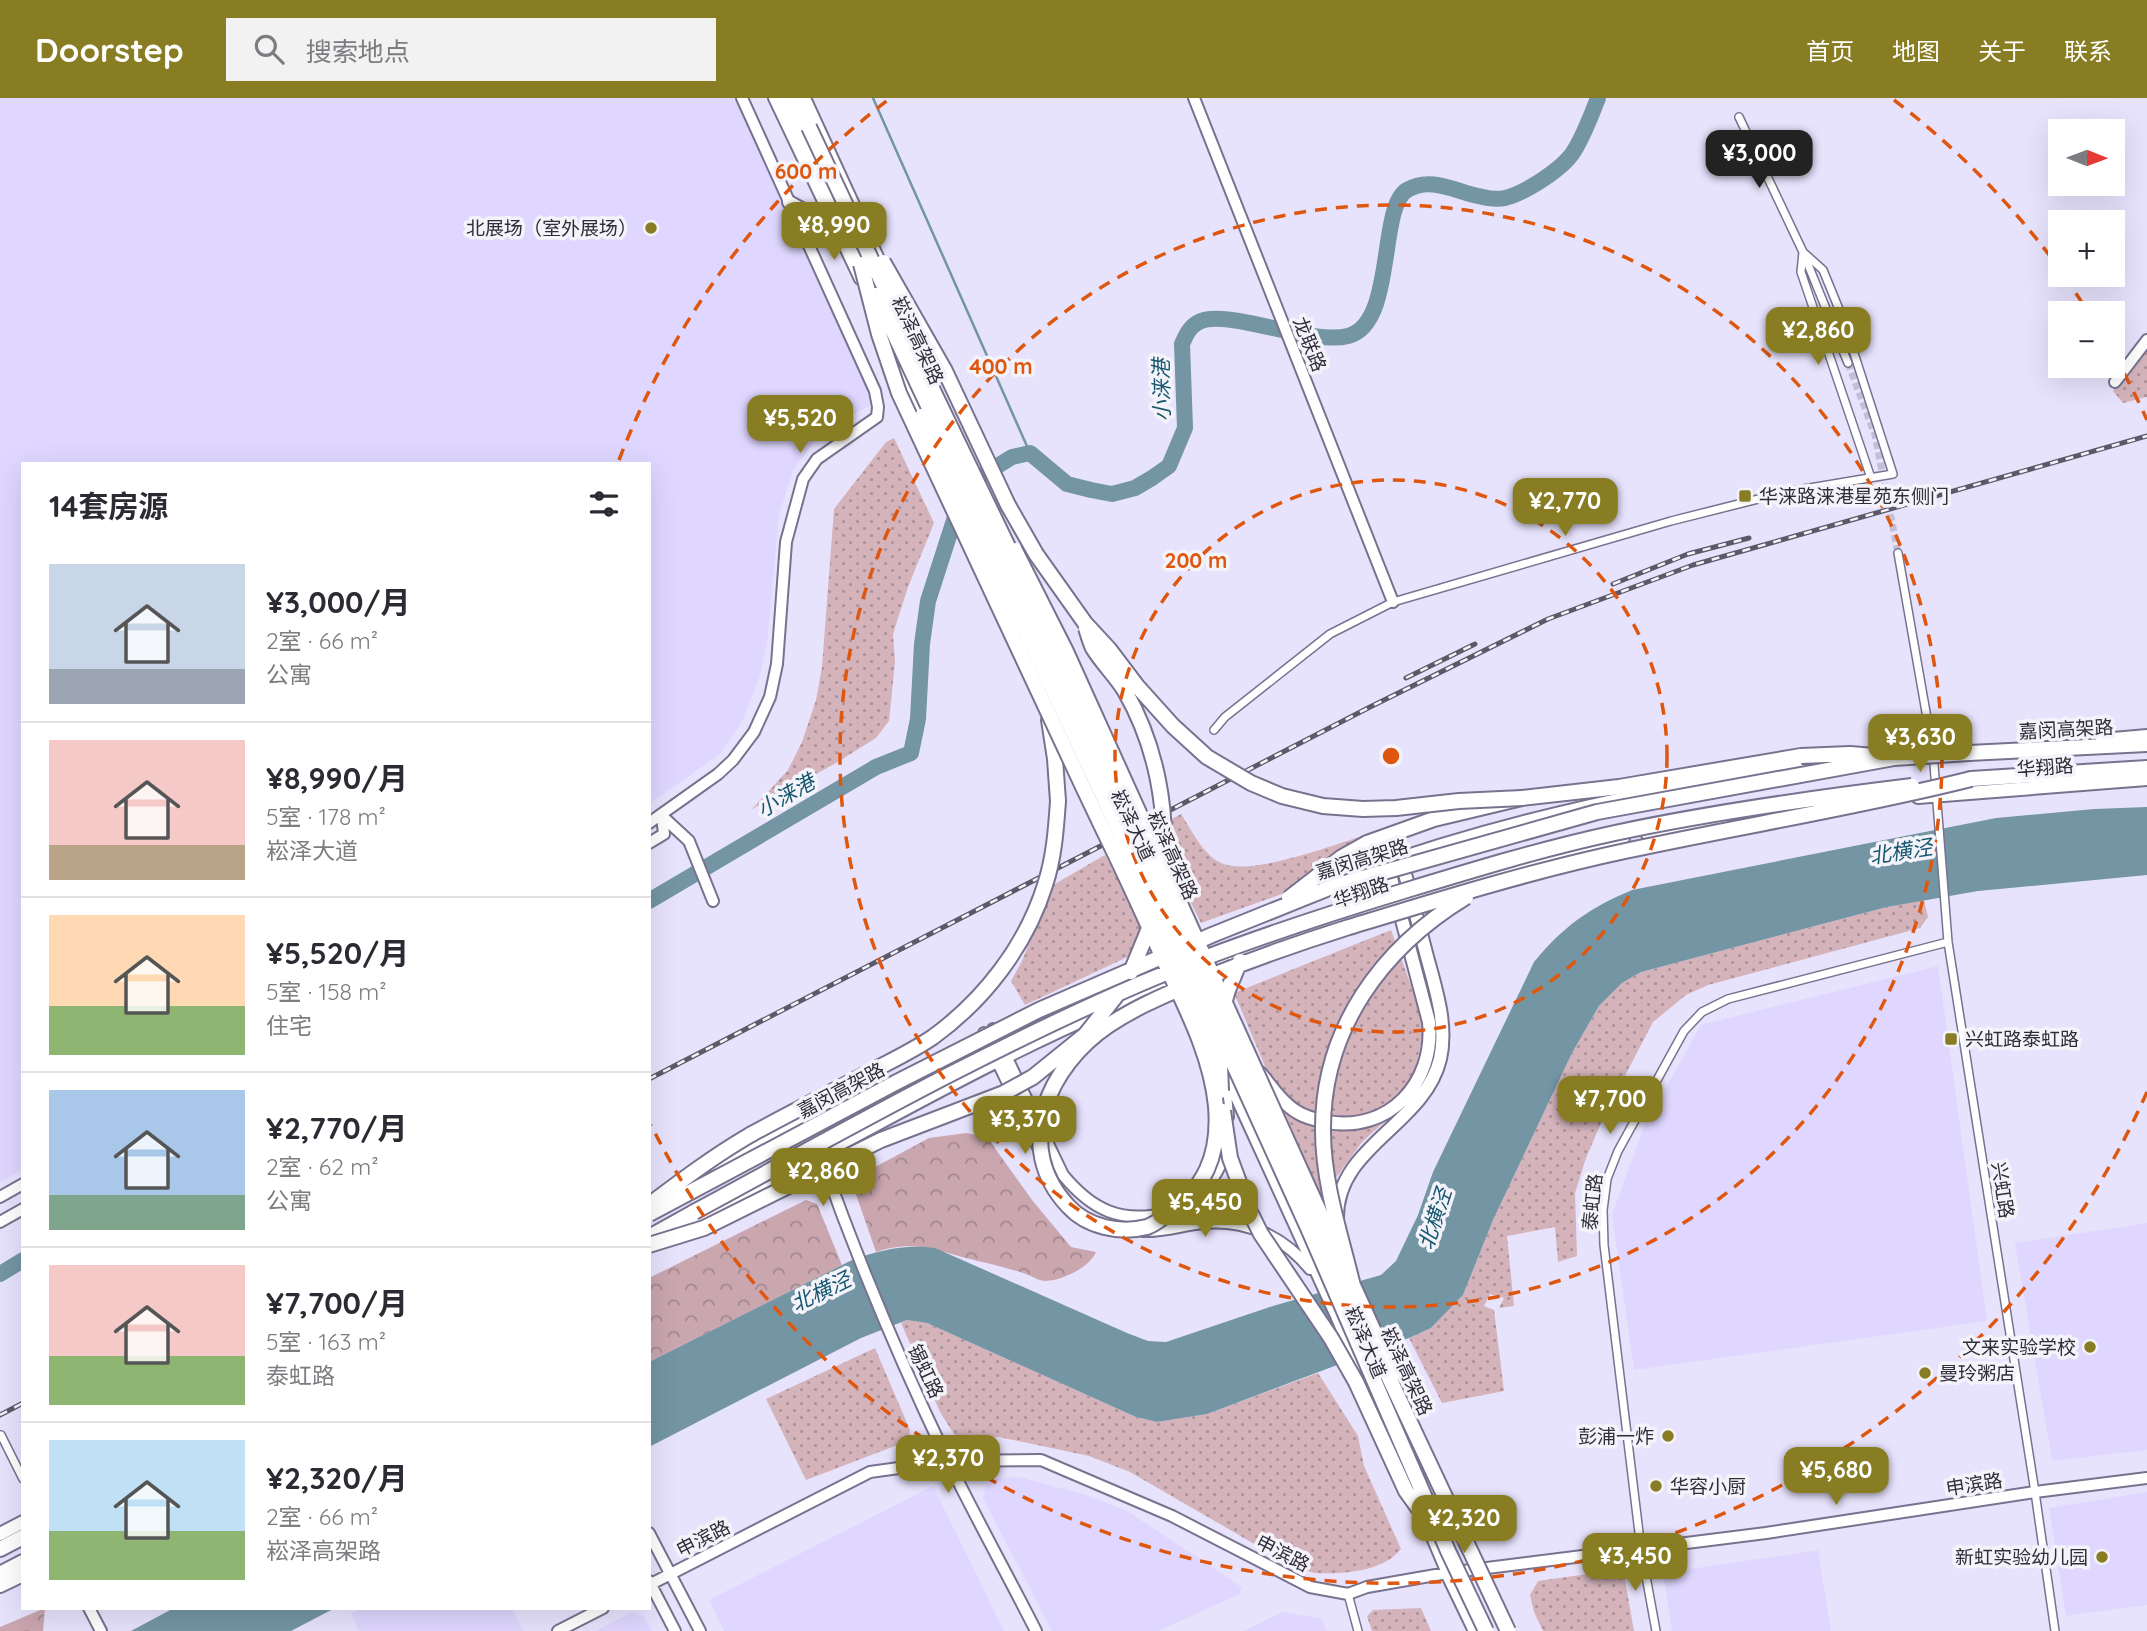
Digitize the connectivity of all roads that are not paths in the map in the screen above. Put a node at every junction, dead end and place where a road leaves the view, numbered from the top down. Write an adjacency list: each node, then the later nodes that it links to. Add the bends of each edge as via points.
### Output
1 (742, 98): 9 (main road)
2 (775, 98): 10 (main road, 崧泽大道)
3 (784, 98): 12 (highway, 崧泽高架路)
4 (796, 98): 8 (highway, 崧泽高架路)
5 (805, 98): 44 (main road, 崧泽大道, bridge, via 947,406 1068,651)
6 (1194, 98): 18 (main road, 龙联路)
7 (1739, 117): 11 (street)
8 (809, 127): 19 (highway, bridge, via 945,371 1008,505); 58 (highway, 崧泽高架路, bridge, via 1059,653)
9 (789, 202): 10 (main road); 31 (main road, via 875,391 877,417 817,459 803,479 786,542 777,664 770,697 754,732 718,774)
10 (836, 228): 43 (main road, 崧泽大道, bridge)
11 (1803, 252): 14 (street); 16 (street, via 1801,272); 16 (street, via 1823,270 1843,319 1893,474)
12 (861, 264): 20 (highway, bridge, via 899,393); 70 (highway, 崧泽高架路, bridge, via 1139,855)
13 (2147, 340): 15 (main road)
14 (1848, 363)
15 (2115, 382)
16 (1871, 478): 18 (street, via 1786,492 1671,521)
17 (1898, 553): 24 (street, 兴虹路)
18 (1393, 602): 21 (street, via 1330,634)
19 (1085, 623): 30 (highway, bridge, via 1173,726 1206,757 1282,796 1363,809); 54 (highway, bridge, via 1093,648 1124,689 1149,743 1163,828 1159,895 1147,936 1106,1012 1060,1056 1004,1093 881,1140 704,1228)
20 (1047, 712): 36 (highway, bridge, via 1120,863 1176,986 1181,999 1193,1023 1216,1106 1210,1163 1199,1187 1179,1207 1151,1226 1124,1230 1096,1225 1073,1212 1052,1188 1041,1164 1038,1135 1045,1104 1060,1075 1104,1028 1162,996 1174,991 1187,986 1199,981 1224,970 1304,941); 48 (highway, bridge, via 1058,801 1055,842 1045,886 1028,925 988,988 932,1038 716,1155)
21 (1214, 730)
22 (2147, 736): 24 (main road, 华翔路)
23 (2147, 744): 25 (highway, 嘉闵高架路, bridge)
24 (1933, 752): 29 (street, 兴虹路); 34 (main road, 华翔路, via 1803,767 1630,797)
25 (1894, 758): 30 (highway, bridge, via 1801,756 1619,788); 51 (highway, 嘉闵高架路, bridge, via 1597,812 1334,886 1039,1010)
26 (2147, 768): 27 (highway, 嘉闵高架路)
27 (1971, 779): 36 (highway, bridge, via 1876,803 1621,852); 53 (highway, 嘉闵高架路, bridge, via 1806,799 1615,833 1337,911 1142,983 1045,1027)
28 (2147, 779): 29 (main road, 华翔路)
29 (1935, 795): 37 (main road, 华翔路, via 1809,806 1628,836); 40 (street, 兴虹路)
30 (1522, 798): 70 (highway, bridge, via 1403,828 1342,857 1274,910 1241,959 1221,1016 1219,1079 1236,1181 1261,1234 1310,1303 1356,1382 1406,1491)
31 (662, 816): 32 (main road); 33 (main road, via 664,834); 39 (main road, via 689,841)
32 (651, 822)
33 (651, 841)
34 (1401, 858): 35 (main road, 华翔路); 37 (main road)
35 (1387, 863): 38 (main road); 41 (main road, 华翔路, via 1208,930)
36 (1480, 889): 58 (highway, bridge, via 1442,912 1400,947 1361,995 1336,1050 1323,1130 1326,1172)
37 (1411, 896): 38 (main road, 华翔路); 56 (main road, bridge, via 1439,1006 1440,1057 1428,1090 1348,1174 1337,1209)
38 (1396, 900): 42 (main road, 华翔路, via 1130,998); 44 (main road, bridge, via 1431,1039 1421,1076 1403,1100 1355,1124 1314,1120 1296,1112)
39 (713, 901)
40 (1948, 943): 63 (street, 兴虹路); 69 (street, 泰虹路, via 1728,999 1702,1012 1669,1054 1618,1151 1607,1179 1604,1245)
41 (989, 1031): 42 (main road); 49 (main road, 华翔路)
42 (1002, 1059): 43 (main road, bridge, via 1063,1175 1099,1208 1132,1217 1181,1209 1210,1184 1230,1136); 45 (main road, 华翔路); 57 (main road, bridge, via 1055,1181 1078,1210 1108,1226 1149,1231 1202,1223 1250,1226 1297,1253)
43 (1224, 1071): 57 (main road, 崧泽大道)
44 (1259, 1073): 56 (main road, 崧泽大道, bridge)
45 (821, 1156): 55 (main road, 华翔路); 60 (main road, 锡虹路, via 854,1249)
46 (21, 1185): 47 (main road)
47 (0, 1197)
48 (651, 1202)
49 (651, 1202)
50 (21, 1210): 52 (main road)
51 (651, 1213)
52 (0, 1223)
53 (651, 1236)
54 (651, 1245)
55 (651, 1245)
56 (1337, 1245): 72 (main road, 崧泽大道, bridge)
57 (1321, 1282): 73 (main road, 崧泽大道)
58 (1361, 1318): 91 (highway, 崧泽高架路, bridge)
59 (1, 1435): 61 (street)
60 (948, 1461): 75 (main road, 申滨路, via 870,1472); 80 (main road, 申滨路, via 1041,1460 1172,1516 1310,1587); 87 (main road, 锡虹路)
61 (21, 1475)
62 (2147, 1478): 63 (main road, 申滨路)
63 (2035, 1492): 69 (main road, 申滨路); 93 (street, 兴虹路)
64 (21, 1523): 65 (main road)
65 (0, 1534)
66 (651, 1537): 75 (main road)
67 (21, 1538): 68 (highway)
68 (0, 1549)
69 (1641, 1549): 72 (main road, 申滨路); 92 (street, 泰虹路)
70 (1448, 1551): 90 (highway, 崧泽高架路, bridge)
71 (21, 1563): 74 (highway)
72 (1485, 1568): 73 (main road, 申滨路); 91 (main road)
73 (1447, 1573): 80 (main road, 申滨路); 89 (main road)
74 (0, 1574)
75 (671, 1574): 77 (main road, 申滨路); 86 (main road)
76 (21, 1576): 79 (main road)
77 (651, 1583)
78 (651, 1585): 85 (main road)
79 (0, 1586)
80 (1348, 1594): 88 (street)
81 (90, 1610): 83 (main road)
82 (599, 1610): 84 (main road)
83 (100, 1631)
84 (558, 1631)
85 (675, 1631)
86 (700, 1631)
87 (1036, 1631)
88 (1358, 1631)
89 (1475, 1631)
90 (1486, 1631)
91 (1509, 1631)
92 (1656, 1631)
93 (2055, 1631)

